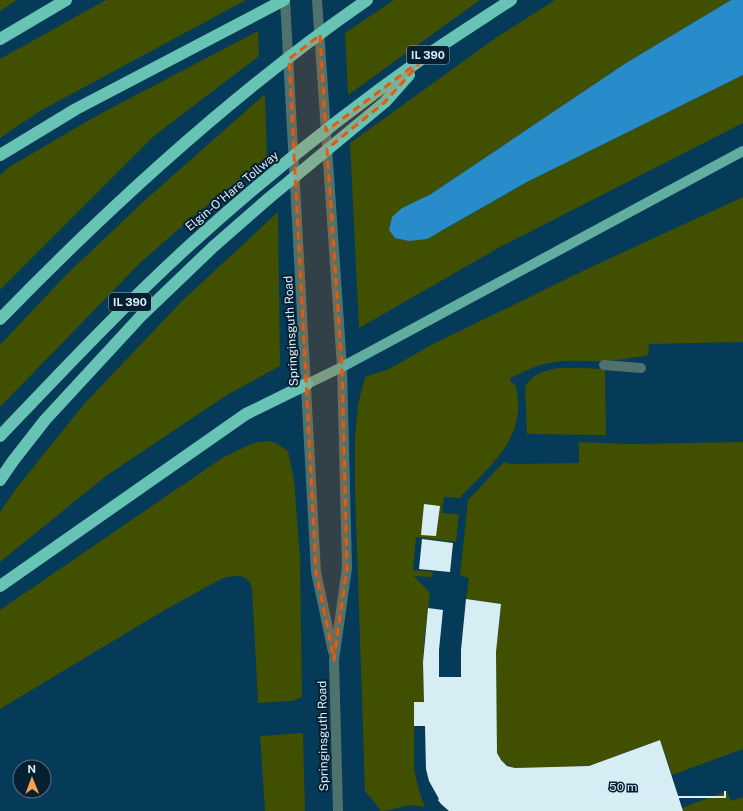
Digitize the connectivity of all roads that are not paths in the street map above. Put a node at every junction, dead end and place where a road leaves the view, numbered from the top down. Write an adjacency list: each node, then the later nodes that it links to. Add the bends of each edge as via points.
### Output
1 (66, 0): 6 (highway)
2 (285, 0): 9 (highway, via 76,109); 14 (street, Springinsguth Road)
3 (317, 0): 12 (street, Springinsguth Road)
4 (367, 0): 10 (highway, via 264,77 176,151 101,218)
5 (511, 0): 7 (highway, Elgin-O'Hare Tollway / IL 390)
6 (0, 39)
7 (424, 58): 15 (highway, Elgin-O'Hare Tollway / IL 390, via 348,113 268,177 191,244 91,340); 16 (highway, via 385,102 213,247 141,316 45,420)
8 (742, 153): 12 (main road)
9 (0, 155)
10 (0, 319)
11 (604, 365): 13 (street)
12 (342, 367): 14 (main road); 18 (street, Springinsguth Road, via 347,568)
13 (641, 368)
14 (307, 384): 17 (highway, via 246,414); 18 (street, Springinsguth Road, via 316,572)
15 (0, 436)
16 (0, 480)
17 (0, 586)
18 (334, 660): 19 (street, Springinsguth Road)
19 (338, 811)

